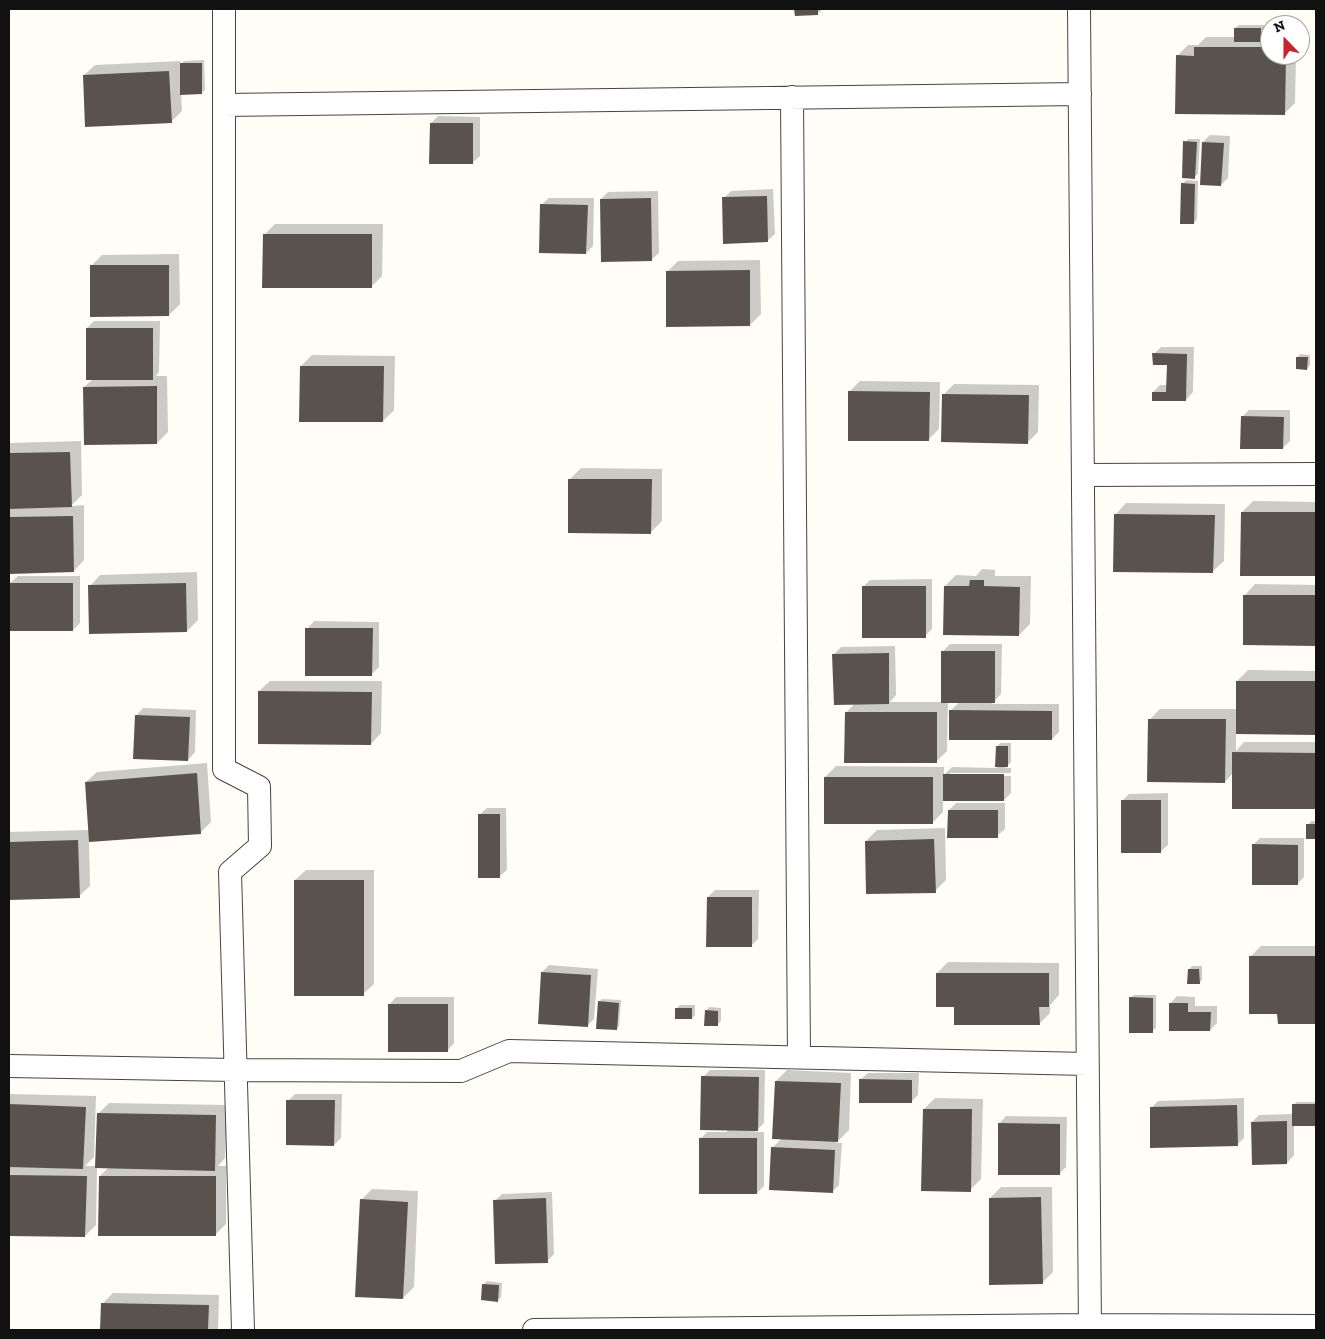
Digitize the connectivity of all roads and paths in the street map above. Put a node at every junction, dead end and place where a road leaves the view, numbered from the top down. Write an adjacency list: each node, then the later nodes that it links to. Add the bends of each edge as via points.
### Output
1 (224, 9): 5 (street)
2 (1079, 9): 3 (street)
3 (1080, 94): 4 (street); 7 (street)
4 (792, 98): 5 (street); 8 (street)
5 (224, 105): 11 (street, via 224,769 258,787 260,846 230,872)
6 (1316, 474): 7 (street)
7 (1083, 475): 9 (street)
8 (799, 1057): 9 (street); 11 (street, via 509,1051 461,1071)
9 (1088, 1064): 13 (street)
10 (9, 1066): 11 (street)
11 (235, 1070): 14 (street)
12 (1316, 1326): 13 (street)
13 (1090, 1328): 15 (street)
14 (242, 1330)
15 (534, 1330)

